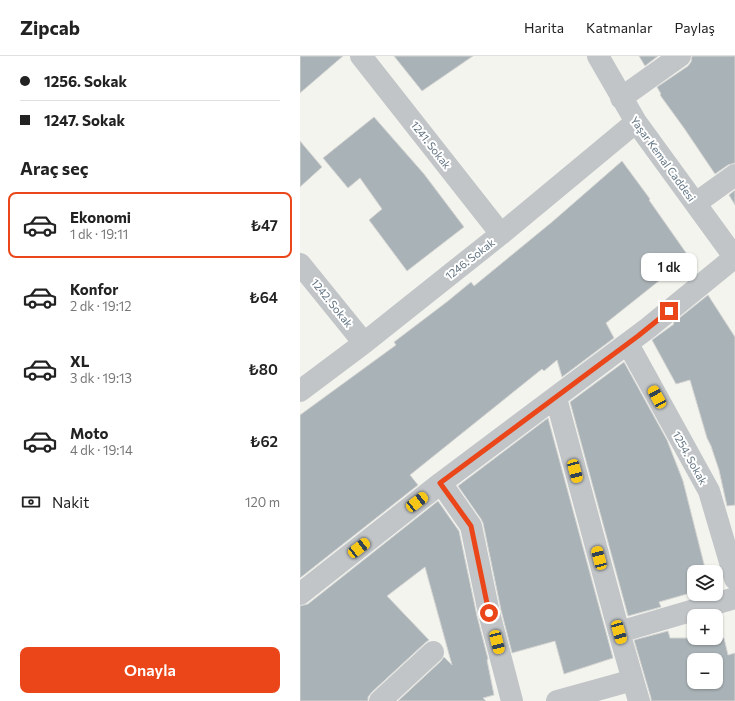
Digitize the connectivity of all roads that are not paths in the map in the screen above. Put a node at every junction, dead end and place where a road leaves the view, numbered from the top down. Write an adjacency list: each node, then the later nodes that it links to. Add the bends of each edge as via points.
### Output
1 (361, 56): 8 (street, 1241. Sokak)
2 (598, 56): 4 (street, Yaşar Kemal Caddesi)
3 (680, 56): 4 (street)
4 (621, 98): 5 (street, Yaşar Kemal Caddesi)
5 (636, 122): 7 (street, Yaşar Kemal Caddesi); 8 (street, 1246. Sokak)
6 (735, 175): 7 (street)
7 (696, 203): 9 (street, Yaşar Kemal Caddesi)
8 (501, 234): 11 (street, 1246. Sokak)
9 (735, 258): 12 (street)
10 (300, 264): 11 (street, 1242. Sokak)
11 (364, 343): 13 (street, 1246. Sokak)
12 (628, 344): 14 (street); 16 (street, 1254. Sokak, via 709,491)
13 (300, 391)
14 (556, 398): 15 (street); 19 (street)
15 (440, 483): 17 (street); 23 (street, via 471,526 489,613)
16 (735, 579)
17 (300, 594)
18 (735, 598): 19 (street)
19 (619, 632): 21 (street)
20 (433, 652): 22 (street)
21 (633, 680): 24 (street); 25 (street)
22 (380, 701)
23 (512, 701)
24 (557, 701)
25 (639, 701)

